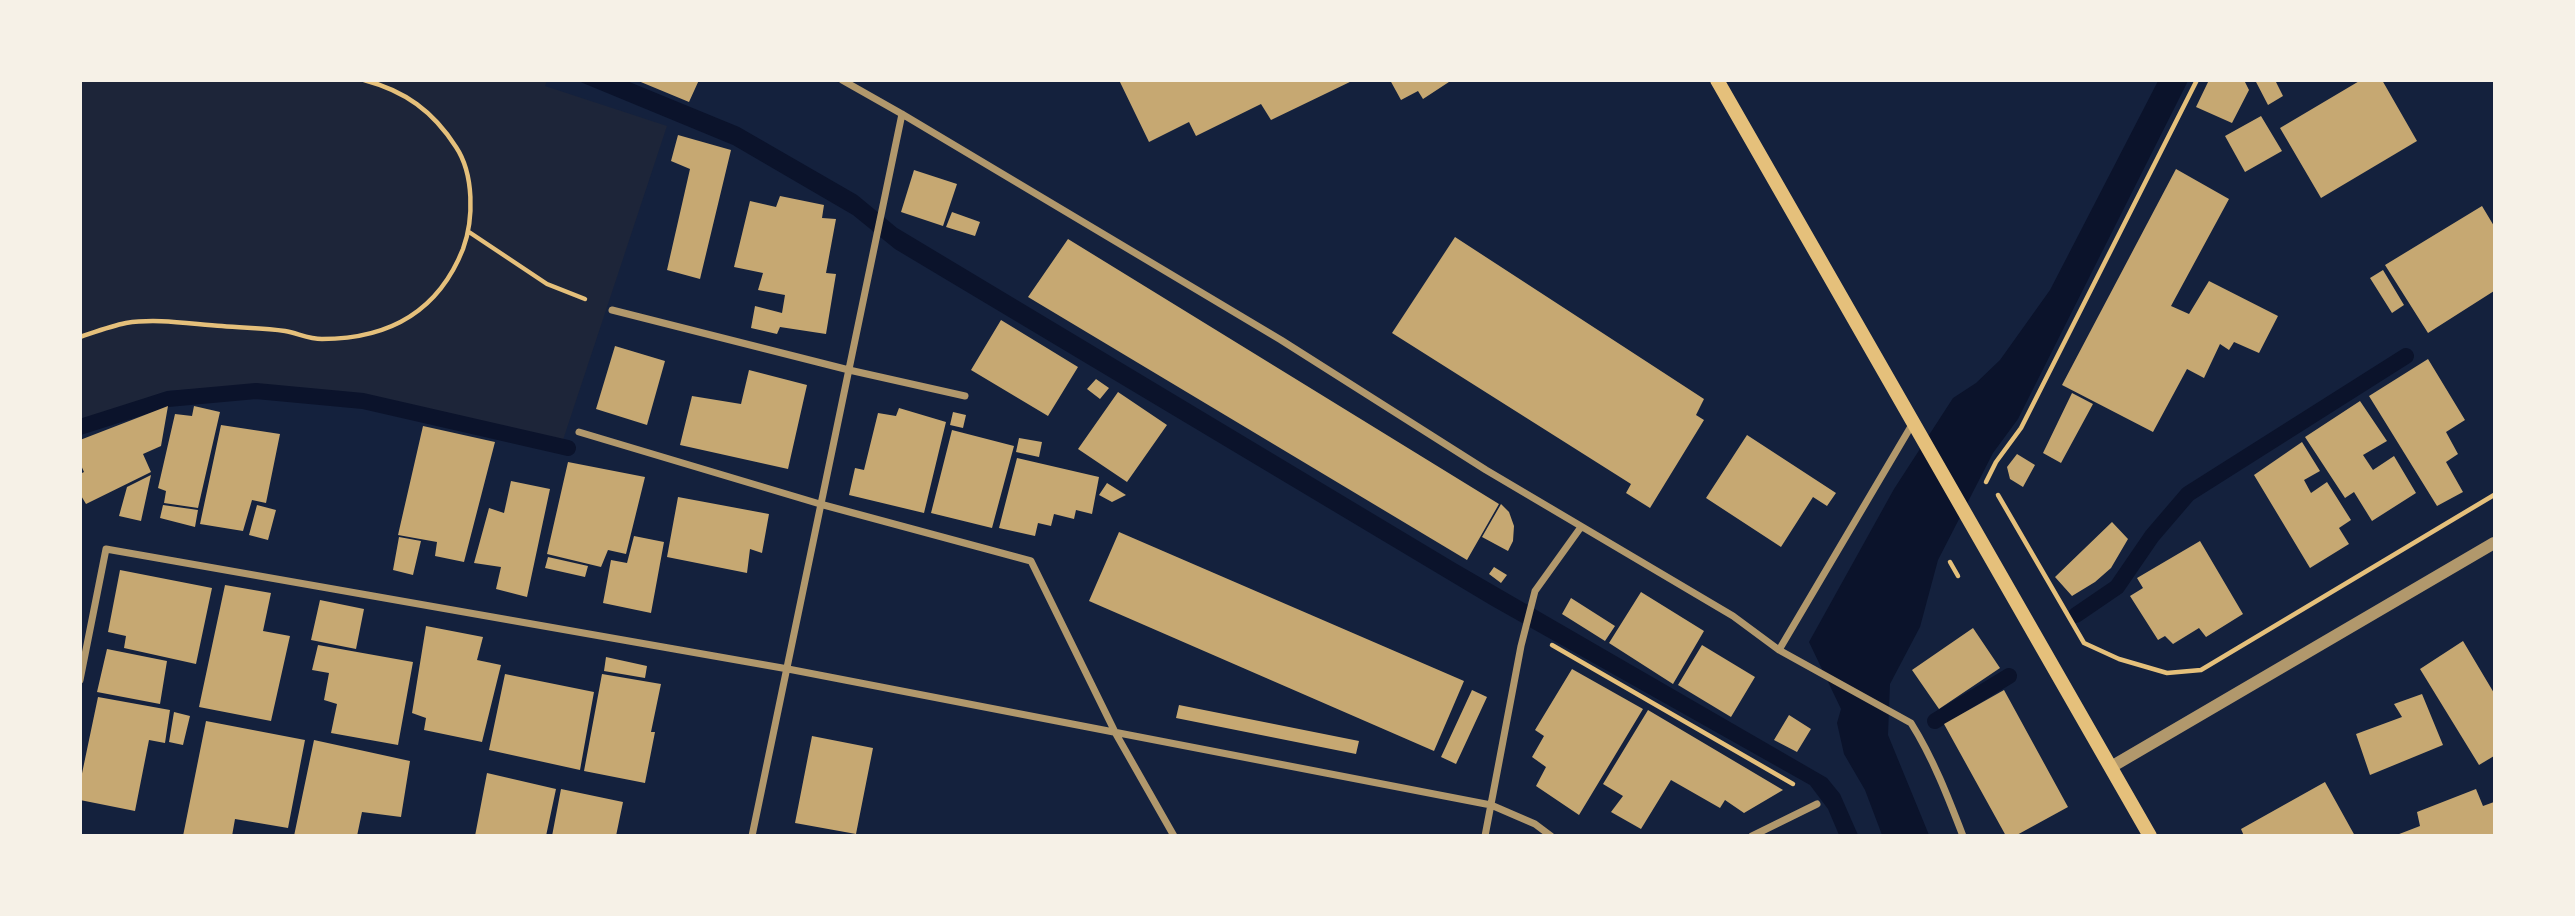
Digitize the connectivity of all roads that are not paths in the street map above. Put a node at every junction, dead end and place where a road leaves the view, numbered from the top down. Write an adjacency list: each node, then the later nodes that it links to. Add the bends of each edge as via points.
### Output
1 (842, 80): 3 (street)
2 (1717, 80): 7 (main road)
3 (902, 114): 5 (street); 10 (street, via 1281,340)
4 (612, 310): 5 (street)
5 (849, 370): 6 (street); 9 (street)
6 (965, 396)
7 (1914, 422): 12 (street); 16 (main road)
8 (579, 432): 9 (street)
9 (820, 504): 13 (street); 15 (street, via 1031,561)
10 (1581, 527): 12 (street, via 1733,616); 18 (street, via 1535,590)
11 (2494, 543): 16 (street)
12 (1779, 650): 24 (street, via 1911,723)
13 (788, 669): 14 (street, via 106,549); 15 (street); 19 (street)
14 (80, 680)
15 (1116, 734): 18 (street); 20 (street)
16 (2111, 767): 25 (main road)
17 (1816, 804): 23 (street)
18 (1491, 805): 21 (street); 22 (street)
19 (752, 835)
20 (1174, 835)
21 (1485, 835)
22 (1550, 835)
23 (1752, 835)
24 (1963, 835)
25 (2150, 835)

